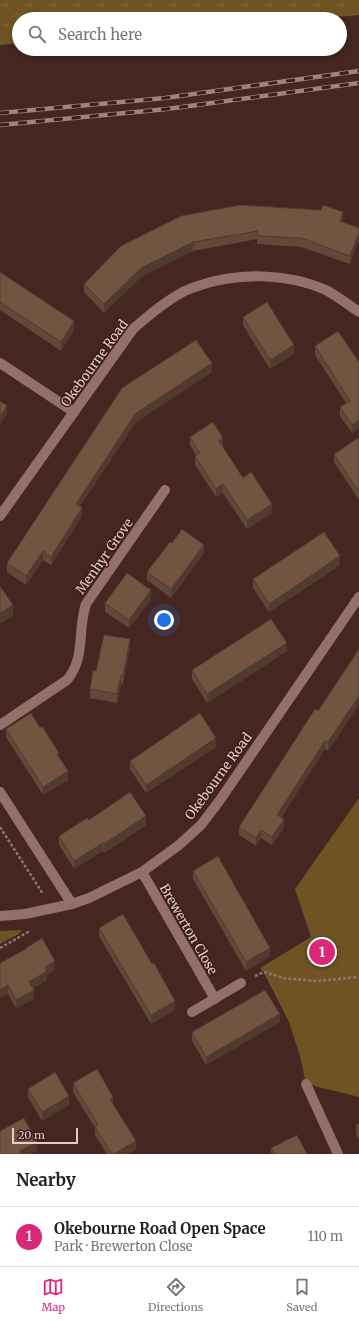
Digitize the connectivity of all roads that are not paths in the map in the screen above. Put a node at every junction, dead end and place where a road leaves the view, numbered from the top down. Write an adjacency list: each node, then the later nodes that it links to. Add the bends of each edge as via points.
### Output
1 (359, 312): 3 (street, Okebourne Road, via 326,291 298,281 245,276 204,284 182,292 156,309 133,329)
2 (0, 363): 3 (street)
3 (74, 412): 5 (street, Okebourne Road)
4 (165, 490): 7 (street, Menhyr Grove, via 86,604 74,671 67,680)
5 (0, 516)
6 (359, 597): 9 (street, Okebourne Road, via 201,825)
7 (0, 725)
8 (0, 792): 10 (street)
9 (142, 872): 10 (street, Okebourne Road); 13 (street, Brewerton Close)
10 (72, 904): 11 (street, Okebourne Road, via 26,914)
11 (0, 916)
12 (241, 983): 13 (street)
13 (215, 999): 14 (street)
14 (192, 1012)
15 (306, 1084): 16 (street)
16 (338, 1154)

